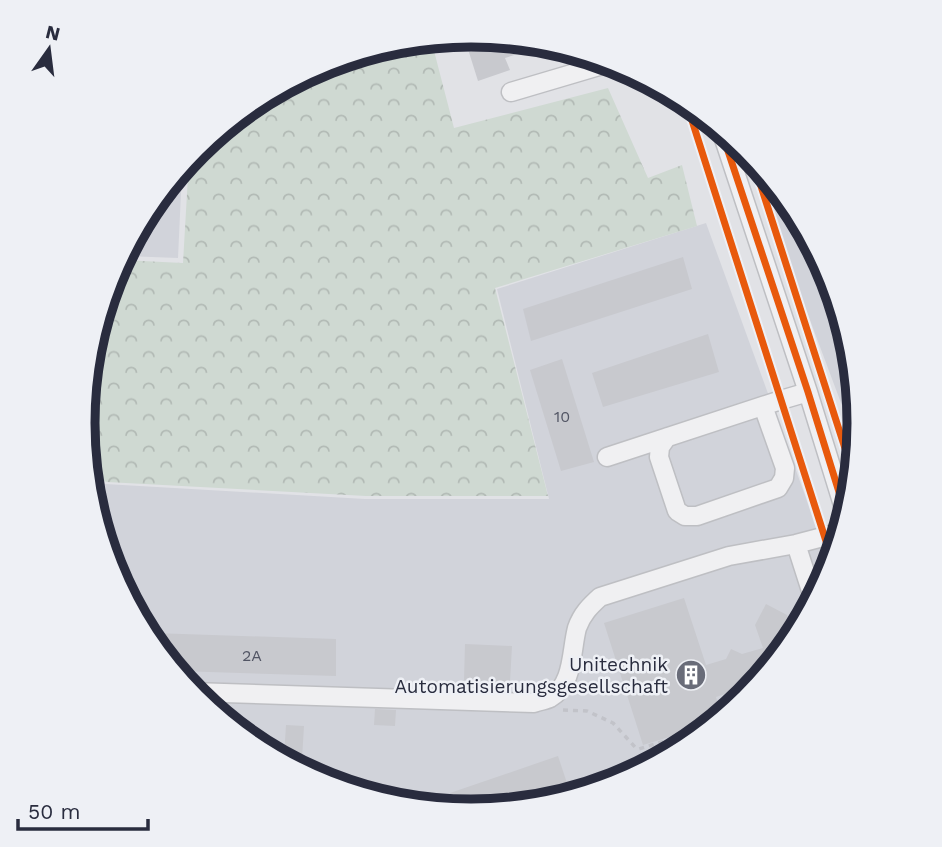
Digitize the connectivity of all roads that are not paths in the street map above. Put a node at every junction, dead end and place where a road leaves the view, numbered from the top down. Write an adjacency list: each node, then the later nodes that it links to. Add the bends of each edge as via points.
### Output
1 (592, 67): 2 (street)
2 (511, 92)
3 (727, 148): 4 (street)
4 (808, 393): 5 (street); 8 (street)
5 (763, 406): 6 (street); 6 (street, via 785,468 778,488 697,516 677,511 659,457)
6 (667, 438): 7 (street)
7 (607, 457)
8 (840, 496)
9 (830, 535): 10 (street)
10 (796, 544): 11 (street); 12 (street, via 729,555 600,597 586,609 578,626 562,687 534,703)
11 (810, 587)
12 (208, 693)

